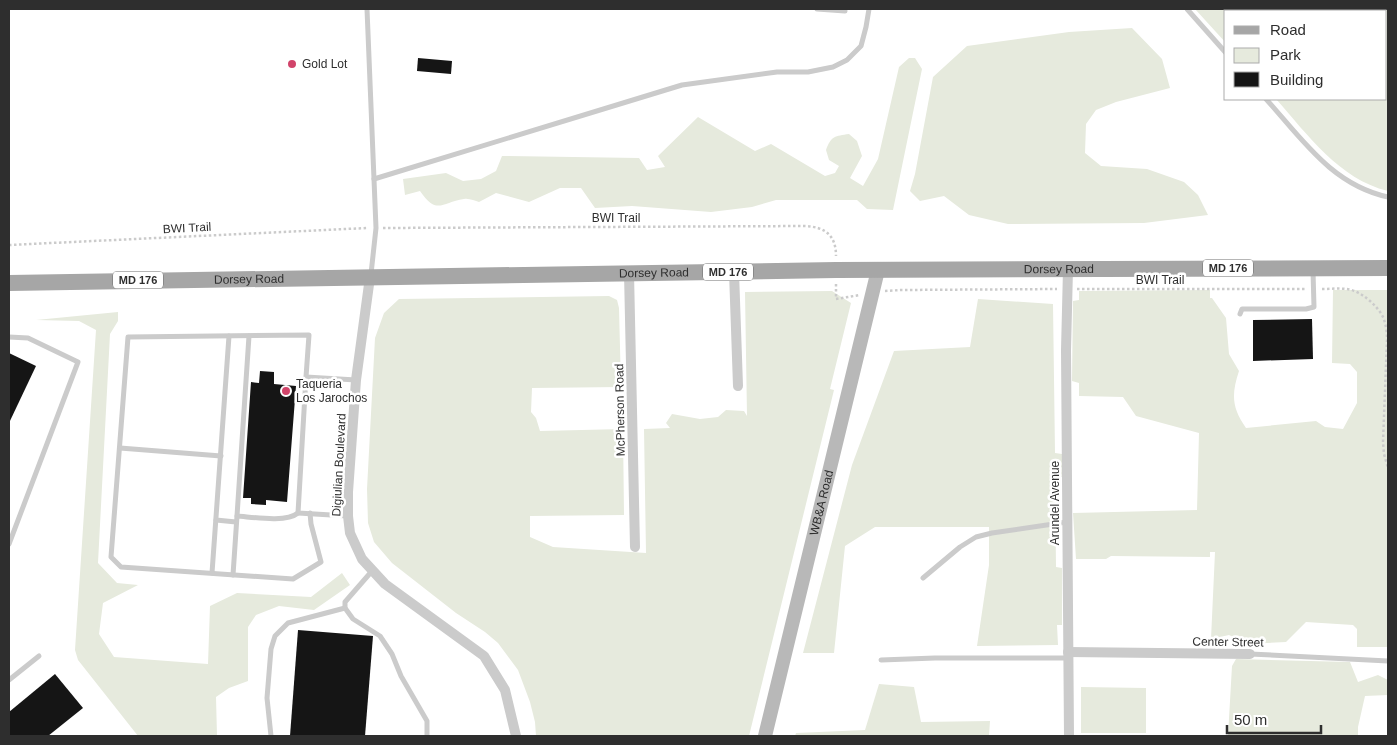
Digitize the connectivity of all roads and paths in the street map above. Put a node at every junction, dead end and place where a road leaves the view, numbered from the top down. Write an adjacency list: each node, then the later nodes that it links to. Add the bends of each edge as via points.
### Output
1 (367, 9): 8 (lane)
2 (817, 9): 5 (lane)
3 (869, 9): 8 (lane, via 860,46 847,60 834,67 682,86)
4 (1187, 9): 6 (lane)
5 (844, 11)
6 (1224, 51)
7 (1267, 100): 9 (lane, via 1326,165 1348,182)
8 (374, 179): 20 (lane, via 376,228)
9 (1388, 198)
10 (365, 228): 12 (path, BWI Trail)
11 (386, 228): 13 (path, BWI Trail, via 805,226 823,229)
12 (9, 245)
13 (836, 246)
14 (1313, 268): 15 (main road, Dorsey Road / MD 176); 16 (main road, Dorsey Road / MD 176); 27 (lane, via 1314,307 1242,309)
15 (1388, 268)
16 (1068, 269): 17 (main road, Dorsey Road / MD 176); 42 (street, Arundel Avenue)
17 (878, 270): 18 (main road, Dorsey Road / MD 176); 59 (street, WB&A Road)
18 (734, 272): 19 (main road, Dorsey Road / MD 176); 33 (street)
19 (629, 273): 20 (main road, Dorsey Road / MD 176); 44 (street, McPherson Road)
20 (370, 277): 21 (main road, Dorsey Road / MD 176); 32 (street, Digiulian Boulevard)
21 (9, 283)
22 (1083, 288): 24 (path, BWI Trail)
23 (1054, 289): 26 (path)
24 (1298, 289)
25 (1334, 289): 36 (path, via 1348,289 1366,298 1382,316 1386,328 1383,442)
26 (919, 290)
27 (1240, 314)
28 (229, 336): 29 (lane); 34 (lane, via 128,337); 35 (lane)
29 (249, 336): 31 (lane, via 308,335); 40 (lane)
30 (9, 338): 43 (lane, via 28,338 78,362)
31 (306, 377): 32 (lane); 37 (lane)
32 (356, 380): 39 (street, Digiulian Boulevard)
33 (738, 386)
34 (120, 448): 35 (lane); 46 (lane, via 112,557 121,567)
35 (221, 456): 41 (lane)
36 (1388, 468)
37 (298, 513): 38 (lane); 40 (lane, via 284,519)
38 (310, 513): 39 (lane); 47 (lane, via 321,562 293,580)
39 (348, 516): 45 (street, Digiulian Boulevard, via 355,545)
40 (236, 519): 41 (lane); 47 (lane)
41 (216, 520): 46 (lane)
42 (1068, 522): 48 (lane, via 976,537); 51 (street, Arundel Avenue)
43 (9, 544)
44 (635, 547)
45 (372, 572): 49 (lane, via 345,602); 58 (street, Digiulian Boulevard, via 484,656 505,690)
46 (212, 573): 47 (lane)
47 (232, 575)
48 (923, 578)
49 (345, 608): 56 (lane, via 288,623 275,636 270,649 267,698); 57 (lane, via 353,619 380,636 392,654 427,721)
50 (1250, 654): 51 (street, Center Street); 54 (lane, Center Street)
51 (1068, 655): 53 (lane); 60 (street, Arundel Avenue)
52 (39, 656): 55 (lane)
53 (881, 660)
54 (1388, 661)
55 (9, 680)
56 (271, 736)
57 (427, 736)
58 (516, 736)
59 (765, 736)
60 (1069, 736)

